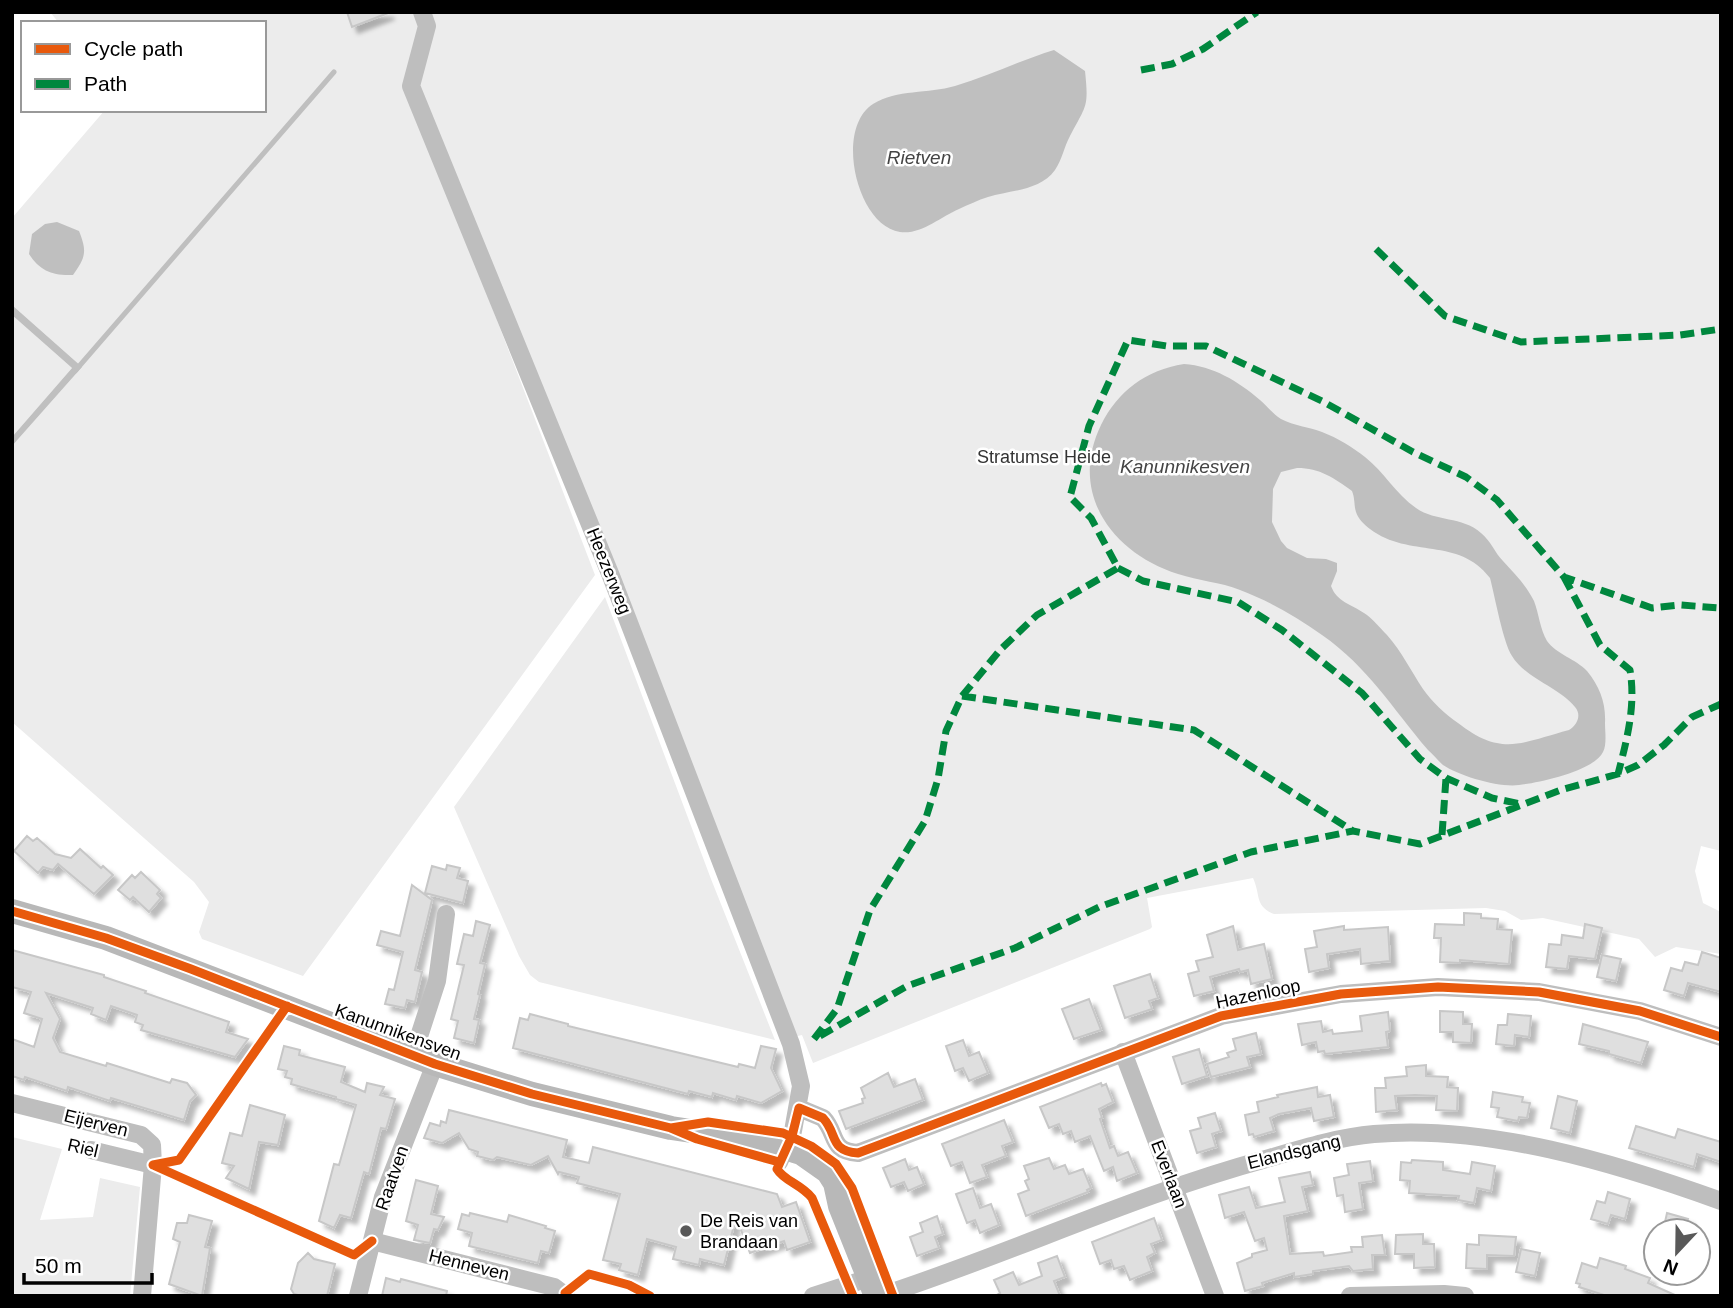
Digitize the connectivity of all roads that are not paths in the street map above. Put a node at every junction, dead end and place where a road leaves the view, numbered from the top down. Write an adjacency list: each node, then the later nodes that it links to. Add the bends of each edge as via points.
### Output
1 (422, 12): 8 (street, Heezerweg, via 426,26 411,86 611,576 791,1044 801,1086)
2 (12, 911): 6 (street, Kanunnikensven, via 118,942)
3 (446, 914): 6 (street, Kanunnikensven)
4 (1721, 1037): 5 (street, Hazenloop, via 1590,1000 1539,992 1438,987 1274,1004 1221,1016)
5 (1123, 1052): 8 (street, Hazenloop, via 858,1153 845,1152 823,1118); 12 (street, Everlaan)
6 (424, 1060): 10 (street, Kanunnikensven, via 697,1139); 14 (street, Raatven)
7 (12, 1103): 11 (street, Eijerven, via 141,1135 152,1145)
8 (799, 1108): 10 (street, Heezerweg)
9 (91, 1150): 11 (street, Riel)
10 (783, 1154): 15 (street, via 819,1181 840,1206)
11 (153, 1164): 17 (street, Eijerven)
12 (1174, 1187): 13 (street, Elandsgang, via 1260,1160 1373,1133 1431,1133 1497,1139 1571,1156); 15 (street, Elandsgang); 20 (street, Everlaan)
13 (1721, 1201)
14 (372, 1241): 16 (street, Henneven, via 554,1287); 18 (street, Raatven)
15 (875, 1290): 19 (street, Elandsgang)
16 (565, 1294)
17 (142, 1296)
18 (358, 1296)
19 (813, 1296)
20 (1216, 1296)
21 (1350, 1296): 22 (street)
22 (1465, 1296)

